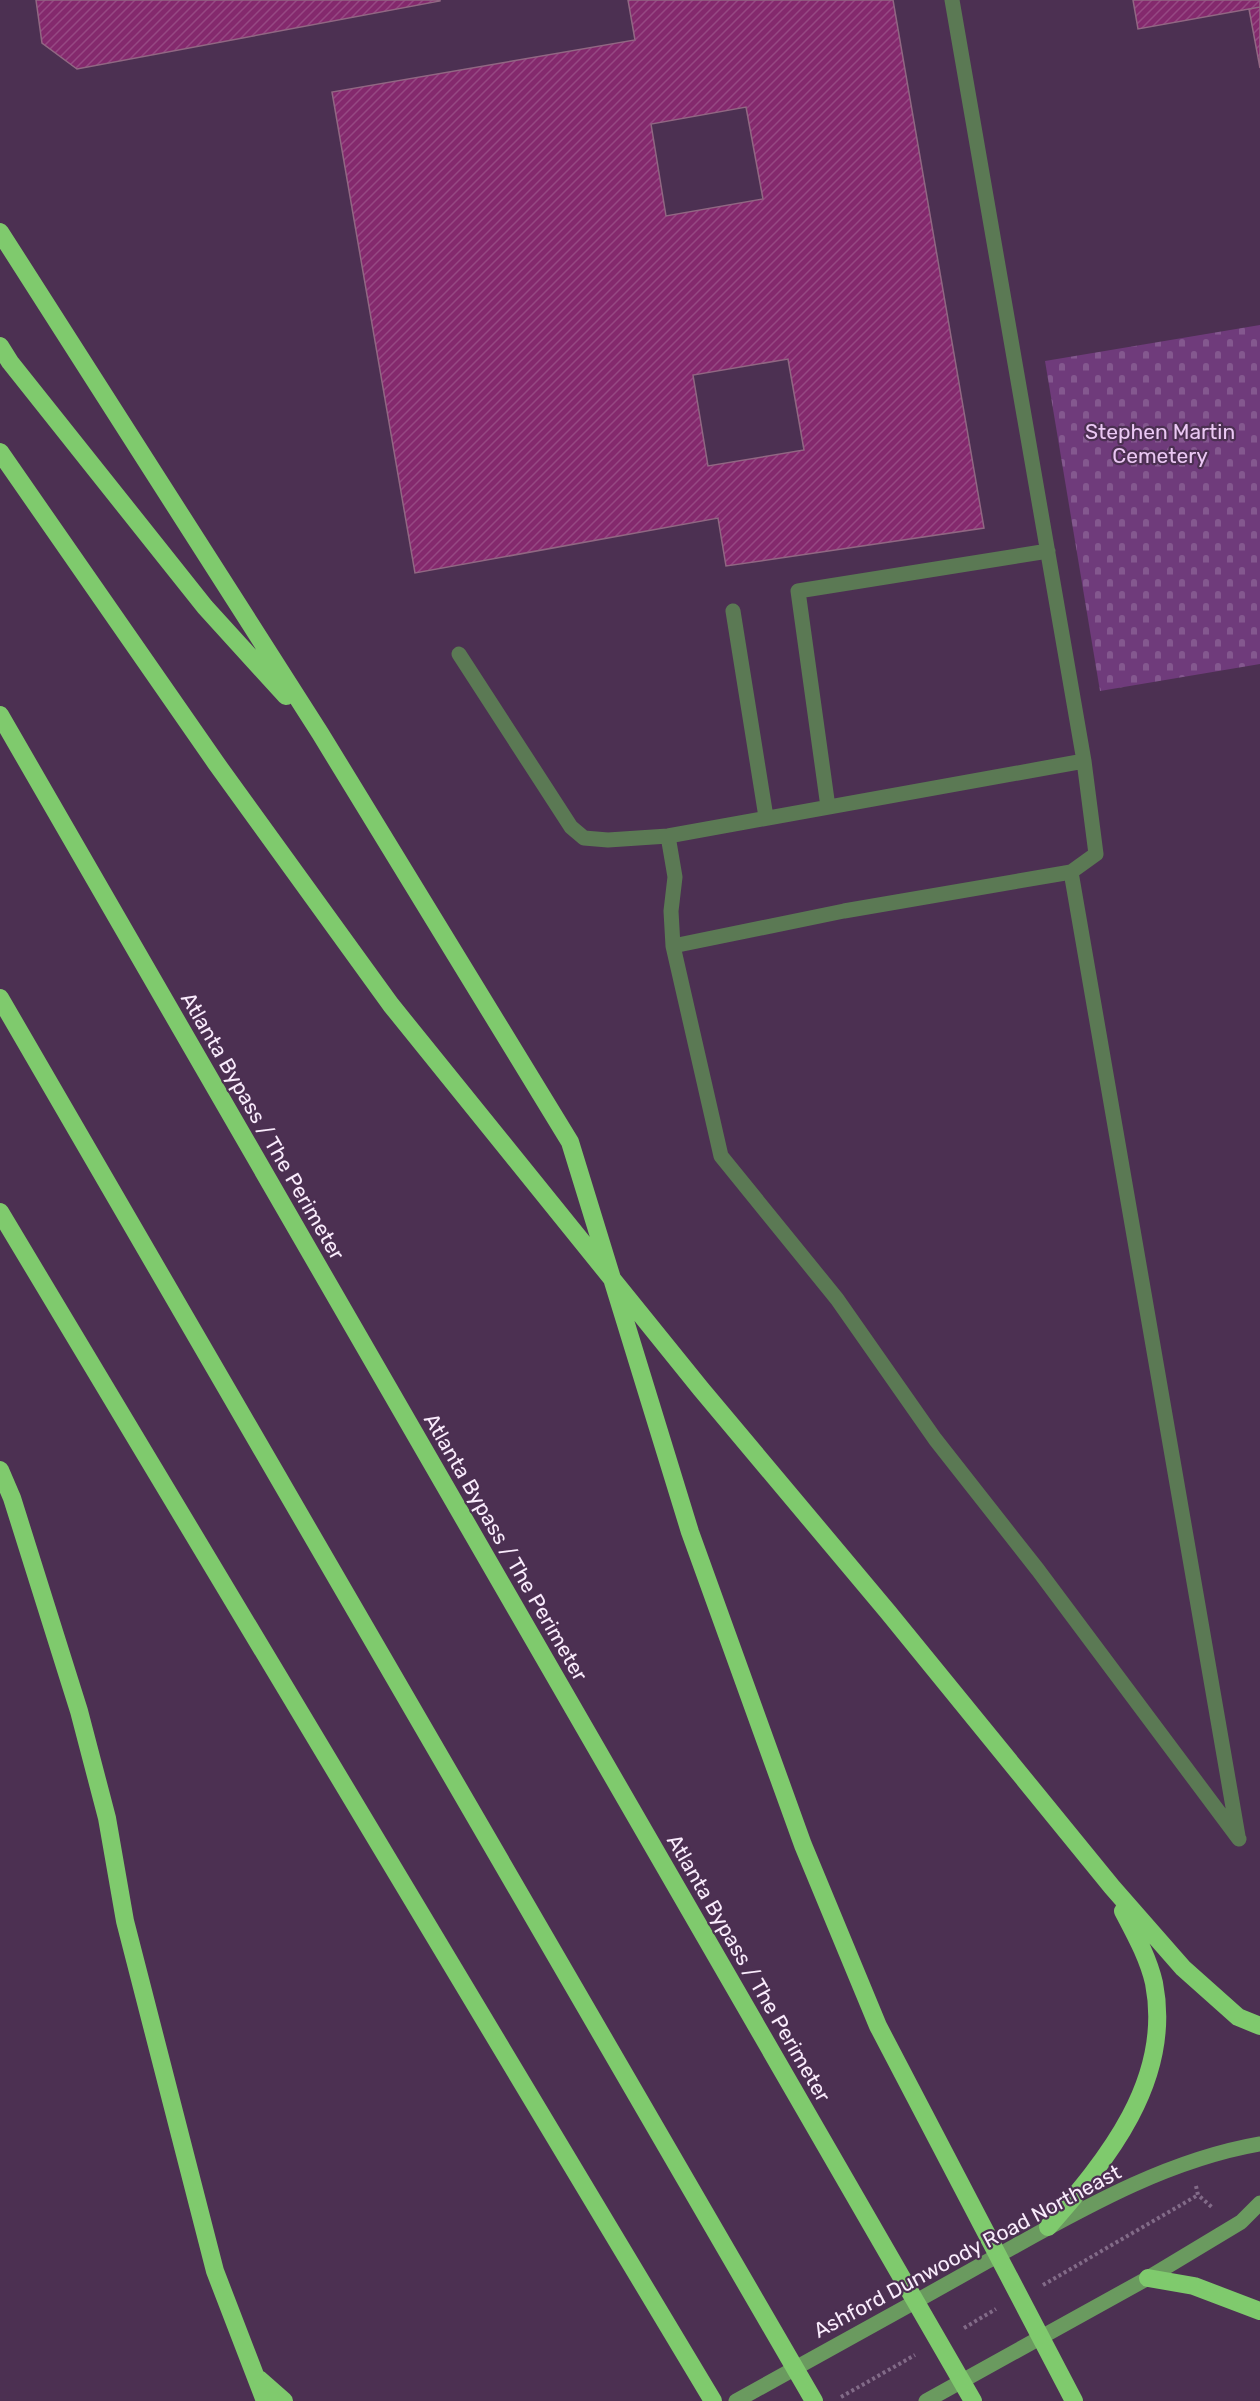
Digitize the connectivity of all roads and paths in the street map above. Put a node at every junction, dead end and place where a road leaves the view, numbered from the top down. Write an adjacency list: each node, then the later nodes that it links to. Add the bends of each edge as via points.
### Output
1 (952, 0): 5 (lane)
2 (0, 232): 9 (highway)
3 (0, 346): 9 (highway, via 205,607)
4 (0, 452): 19 (highway, via 216,763 391,1005 701,1389)
5 (1048, 551): 10 (lane); 11 (lane, via 798,591)
6 (734, 611): 12 (lane)
7 (459, 654): 13 (lane, via 571,827 584,838)
8 (0, 715): 37 (highway, Atlanta Bypass / The Perimeter)
9 (320, 733): 38 (highway, via 570,1142 690,1532 803,1845 878,2026)
10 (1084, 761): 11 (lane); 14 (lane, via 1096,854)
11 (828, 807): 12 (lane)
12 (766, 817): 13 (lane)
13 (668, 836): 15 (lane, via 675,878 671,911)
14 (1071, 872): 15 (lane); 15 (lane, via 1239,1839 935,1439 837,1299 721,1156)
15 (673, 946)
16 (0, 998): 35 (highway)
17 (0, 1212): 33 (highway)
18 (0, 1470): 30 (highway, via 79,1711 107,1818 125,1921 168,2096 215,2271)
19 (1112, 1887): 20 (highway, via 1197,1982 1238,2017); 26 (highway, via 1146,1957 1154,1983 1153,2054 1137,2106 1117,2144)
20 (1260, 2026)
21 (1260, 2144): 22 (main road, Ashford Dunwoody Road Northeast)
22 (1192, 2162): 23 (path); 26 (main road, Ashford Dunwoody Road Northeast, via 1129,2187)
23 (1198, 2195): 25 (path, via 1215,2210); 27 (path)
24 (1260, 2203): 25 (main road)
25 (1241, 2222): 28 (main road)
26 (1048, 2227): 34 (main road, Ashford Dunwoody Road Northeast)
27 (1059, 2276)
28 (1148, 2277): 29 (highway, via 1194,2286); 36 (main road)
29 (1260, 2311)
30 (255, 2376): 31 (highway); 32 (highway)
31 (263, 2398)
32 (284, 2401)
33 (713, 2401)
34 (736, 2401)
35 (814, 2401)
36 (926, 2401)
37 (973, 2401)
38 (1074, 2401)

